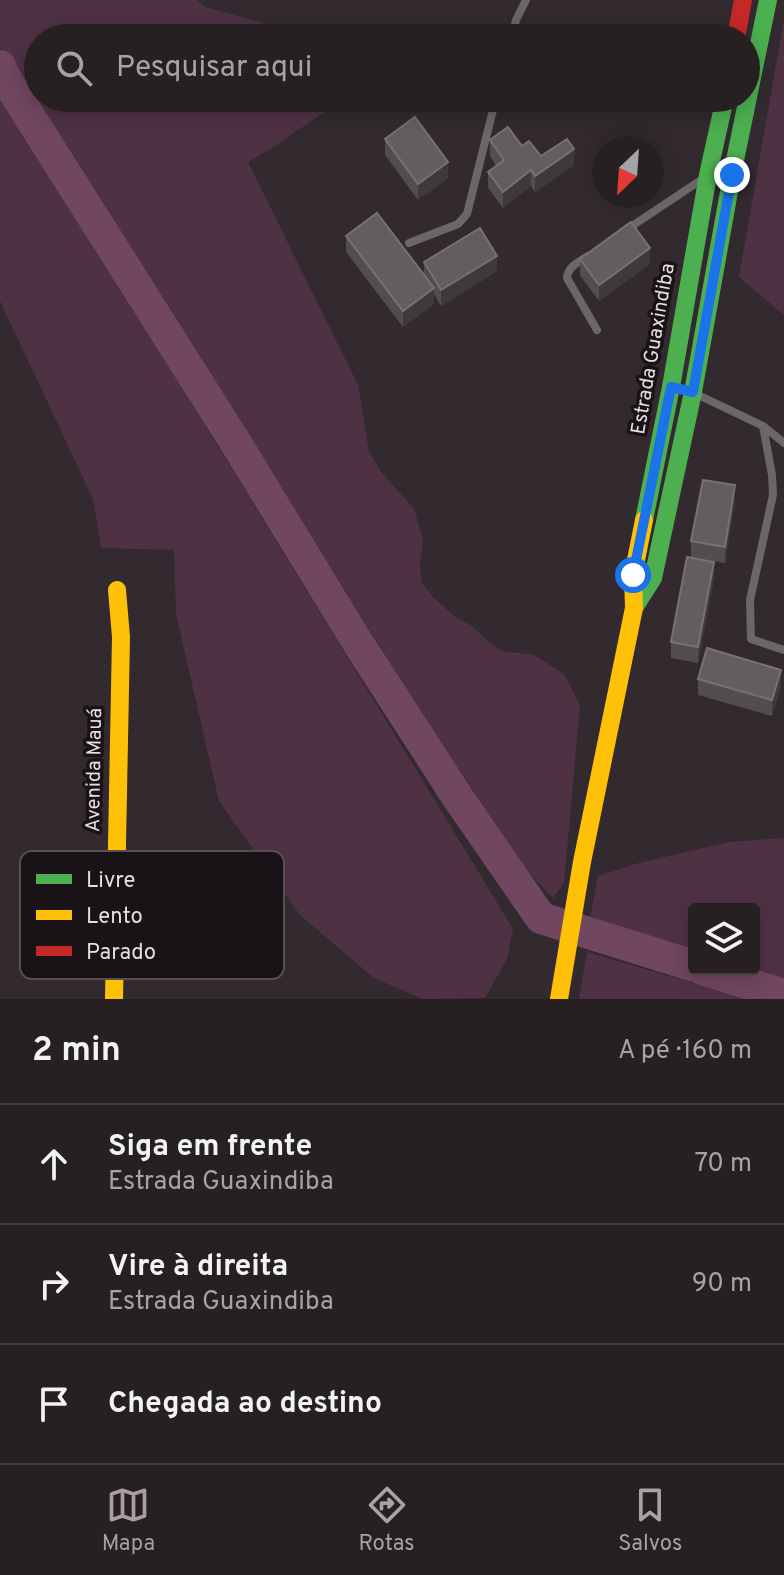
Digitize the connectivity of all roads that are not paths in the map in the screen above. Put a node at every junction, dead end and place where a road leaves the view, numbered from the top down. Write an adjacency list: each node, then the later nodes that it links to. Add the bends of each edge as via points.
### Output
1 (526, 0): 4 (lane)
2 (743, 0): 5 (street)
3 (768, 0): 6 (street, Estrada Guaxindiba)
4 (515, 24)
5 (739, 24)
6 (760, 39)
7 (492, 112): 13 (lane, via 467,214 458,224)
8 (722, 112): 10 (street, Estrada Guaxindiba)
9 (745, 112): 11 (street, Estrada Guaxindiba)
10 (708, 175): 11 (lane); 12 (lane); 16 (street, Estrada Guaxindiba)
11 (732, 175): 17 (street, Estrada Guaxindiba)
12 (621, 233)
13 (409, 243)
14 (597, 250): 15 (lane, via 572,266 567,278)
15 (597, 330)
16 (671, 387): 17 (lane); 21 (street, Estrada Guaxindiba, via 633,575)
17 (693, 392): 18 (lane); 21 (street, Estrada Guaxindiba, via 653,578)
18 (763, 426): 19 (lane); 22 (lane, via 773,495 750,600 751,639)
19 (784, 443)
20 (117, 590): 23 (street, Avenida Mauá, via 121,637)
21 (634, 608): 26 (street, Estrada Guaxindiba)
22 (784, 650)
23 (117, 851)
24 (114, 979): 25 (street, Avenida Mauá)
25 (114, 999)
26 (559, 999)

